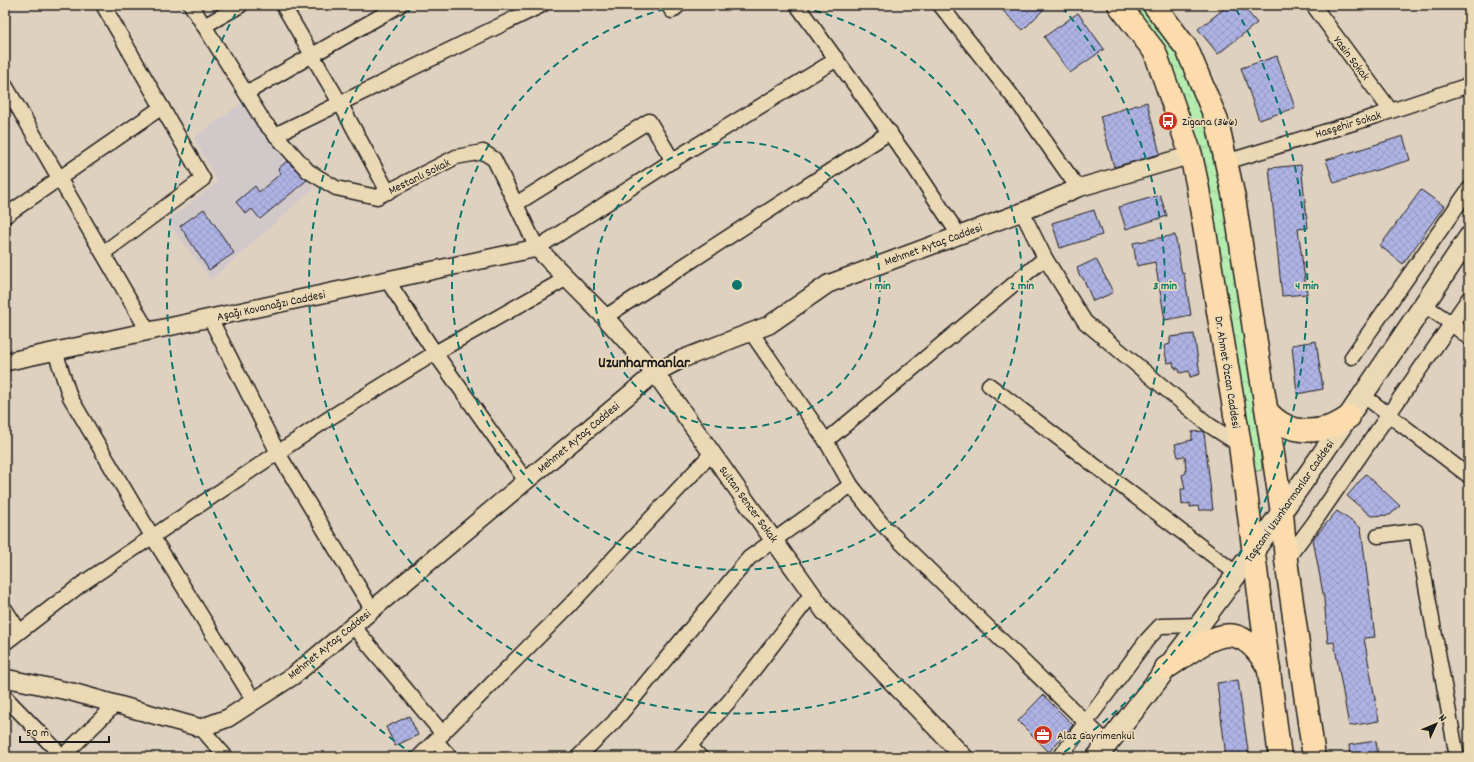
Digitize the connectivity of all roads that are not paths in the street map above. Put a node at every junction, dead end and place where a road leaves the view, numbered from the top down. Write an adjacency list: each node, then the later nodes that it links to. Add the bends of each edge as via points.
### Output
1 (103, 5): 21 (street)
2 (191, 5): 14 (street, Mestanlı Sokak)
3 (241, 5): 14 (street)
4 (283, 5): 15 (street)
5 (400, 5): 15 (street)
6 (542, 5): 20 (street)
7 (668, 5): 8 (street, via 672,11)
8 (679, 5)
9 (797, 5): 16 (street)
10 (940, 5): 29 (street, via 1021,107)
11 (1119, 5): 25 (main road, Dr. Ahmet Özcan Caddesi, via 1155,52)
12 (1154, 5): 27 (main road, via 1187,50 1217,121)
13 (1314, 5): 22 (street, Yasin Sokak)
14 (204, 26): 19 (street, Mestanlı Sokak)
15 (312, 56): 19 (street); 20 (street)
16 (837, 59): 23 (street); 26 (street)
17 (5, 85): 28 (street)
18 (1469, 85): 22 (street, Hasşehir Sokak)
19 (246, 93): 24 (street, Mestanlı Sokak)
20 (340, 103): 24 (street); 31 (street)
21 (162, 107): 28 (street); 38 (street, via 203,179)
22 (1391, 111): 27 (street, Hasşehir Sokak)
23 (890, 132): 35 (street); 44 (street)
24 (275, 135): 31 (street, Mestanlı Sokak, via 308,171 336,188 377,196)
25 (1191, 156): 29 (street, Mehmet Aytaç Caddesi); 61 (main road, Dr. Ahmet Özcan Caddesi)
26 (673, 161): 32 (street, via 648,121); 37 (street)
27 (1226, 162): 57 (main road, via 1234,198)
28 (60, 179): 34 (street); 38 (street)
29 (1078, 188): 33 (street, Mehmet Aytaç Caddesi)
30 (1469, 189): 52 (street)
31 (388, 192): 32 (street, Mestanlı Sokak, via 456,157 483,152 494,159)
32 (516, 204): 37 (street, Mestanlı Sokak)
33 (1022, 212): 35 (street, Mehmet Aytaç Caddesi); 39 (street)
34 (5, 216)
35 (959, 235): 48 (street, Mehmet Aytaç Caddesi, via 828,284 769,325)
36 (1469, 237): 43 (main road, Taşcami Uzunharmanlar Caddesi)
37 (537, 248): 40 (street, Sultan Sencer Sokak); 41 (street, Aşağı Kovanağzı Caddesi)
38 (103, 253): 47 (street)
39 (1045, 258): 60 (street); 61 (street, via 1084,322 1209,425)
40 (567, 278): 44 (street, Sultan Sencer Sokak); 51 (street)
41 (387, 280): 45 (street, Aşağı Kovanağzı Caddesi); 51 (street)
42 (1469, 298): 46 (street)
43 (1424, 305): 46 (street); 56 (main road, Taşcami Uzunharmanlar Caddesi)
44 (605, 317): 54 (street, Sultan Sencer Sokak)
45 (210, 318): 47 (street, Aşağı Kovanağzı Caddesi); 62 (street)
46 (1451, 323): 49 (street); 58 (street)
47 (148, 331): 50 (street, Aşağı Kovanağzı Caddesi)
48 (751, 332): 54 (street, Mehmet Aytaç Caddesi, via 682,359); 60 (street)
49 (1469, 338)
50 (55, 351): 53 (street, Aşağı Kovanağzı Caddesi); 68 (street, via 70,397)
51 (435, 353): 62 (street); 65 (street)
52 (1352, 357)
53 (5, 362)
54 (655, 373): 63 (street, Sultan Sencer Sokak); 65 (street, Mehmet Aytaç Caddesi)
55 (989, 385): 73 (street)
56 (1364, 396): 58 (street); 59 (main road, Taşcami Uzunharmanlar Caddesi)
57 (1267, 411): 59 (main road, via 1283,425 1304,430 1326,428); 67 (main road)
58 (1388, 413): 64 (street); 72 (street)
59 (1349, 417): 67 (main road, Taşcami Uzunharmanlar Caddesi)
60 (826, 441): 66 (street)
61 (1240, 445): 71 (main road, Dr. Ahmet Özcan Caddesi)
62 (278, 453): 68 (street); 76 (street)
63 (712, 453): 70 (street, Sultan Sencer Sokak); 89 (street, via 570,605)
64 (1469, 476)
65 (526, 481): 76 (street, Mehmet Aytaç Caddesi)
66 (852, 485): 70 (street); 87 (street, via 881,523)
67 (1282, 513): 71 (main road, Taşcami Uzunharmanlar Caddesi); 72 (main road)
68 (152, 536): 79 (street); 85 (street)
69 (1378, 536): 103 (street, via 1416,531)
70 (775, 541): 74 (street, Sultan Sencer Sokak); 96 (street, via 749,558 614,722)
71 (1254, 551): 73 (main road, Taşcami Uzunharmanlar Caddesi); 82 (main road, Dr. Ahmet Özcan Caddesi)
72 (1286, 560): 102 (main road)
73 (1237, 574): 77 (main road, Taşcami Uzunharmanlar Caddesi)
74 (812, 594): 90 (street, via 731,699); 99 (street, Sultan Sencer Sokak, via 824,611)
75 (5, 609): 79 (street)
76 (372, 609): 78 (street, Mehmet Aytaç Caddesi)
77 (1200, 625): 81 (main road, Taşcami Uzunharmanlar Caddesi); 87 (street, via 1160,626)
78 (353, 626): 85 (street, Mehmet Aytaç Caddesi, via 293,676); 89 (street)
79 (19, 631): 80 (street)
80 (5, 643)
81 (1166, 668): 82 (main road, via 1212,638 1230,634 1255,647); 91 (main road, Taşcami Uzunharmanlar Caddesi)
82 (1270, 671): 101 (main road, Dr. Ahmet Özcan Caddesi)
83 (5, 678): 86 (street)
84 (5, 697): 92 (street)
85 (254, 701): 88 (street, Mehmet Aytaç Caddesi, via 228,718)
86 (116, 704): 88 (street); 92 (street)
87 (1086, 723): 91 (street); 100 (street)
88 (201, 728): 93 (street)
89 (439, 737): 94 (street); 95 (street)
90 (690, 746): 97 (street); 98 (street)
91 (1103, 750)
92 (62, 757)
93 (226, 757)
94 (419, 757)
95 (450, 757)
96 (578, 757)
97 (680, 757)
98 (700, 757)
99 (964, 757)
100 (1060, 757)
101 (1280, 757)
102 (1314, 757)
103 (1457, 757)

